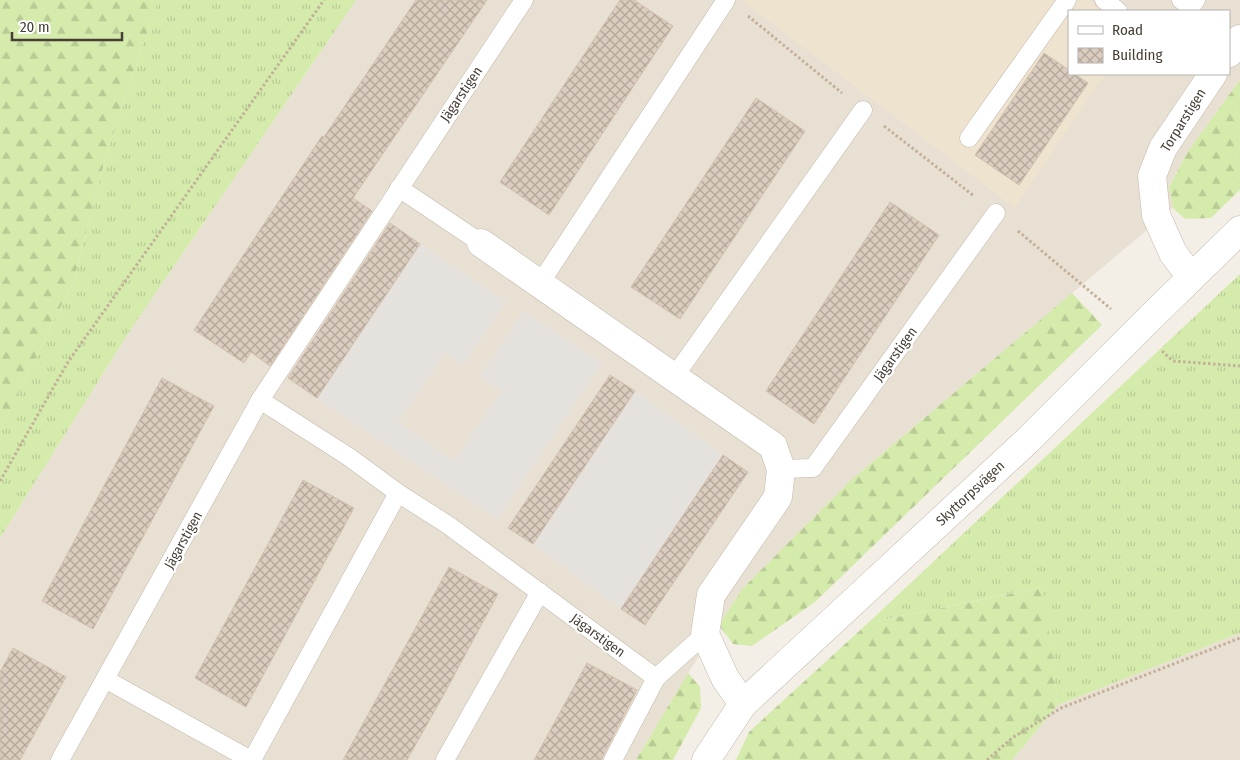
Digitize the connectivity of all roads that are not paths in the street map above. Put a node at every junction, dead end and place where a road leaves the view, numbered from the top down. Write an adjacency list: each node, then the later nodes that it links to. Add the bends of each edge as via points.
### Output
1 (524, 0): 13 (lane, Jägarstigen)
2 (726, 0): 18 (lane)
3 (1067, 0): 12 (lane)
4 (1104, 0): 7 (lane)
5 (1181, 0): 6 (lane, via 1191,6)
6 (1196, 0)
7 (1117, 10)
8 (1240, 39): 9 (street)
9 (1230, 52)
10 (1207, 76): 17 (street, Torparstigen, via 1163,148 1152,176 1156,215 1173,253)
11 (863, 110): 19 (lane)
12 (970, 138)
13 (399, 188): 16 (lane); 20 (lane, Jägarstigen)
14 (996, 213): 21 (lane, Jägarstigen, via 814,468)
15 (1240, 230): 17 (street, Skyttorpsvägen)
16 (481, 243): 18 (street)
17 (1191, 277): 27 (street, Skyttorpsvägen, bridge, via 1028,440)
18 (539, 284): 19 (street)
19 (674, 377): 21 (street, via 774,446)
20 (260, 400): 22 (lane, Jägarstigen); 26 (lane, Jägarstigen)
21 (781, 469): 24 (street, via 778,497 711,595)
22 (398, 493): 23 (lane, Jägarstigen); 29 (lane)
23 (540, 592): 25 (lane, Jägarstigen); 30 (lane)
24 (705, 634): 25 (lane); 27 (street, via 725,678)
25 (656, 678): 31 (lane)
26 (105, 679): 28 (lane, Jägarstigen); 29 (lane)
27 (743, 704): 32 (street, Skyttorpsvägen)
28 (60, 760)
29 (251, 760)
30 (445, 760)
31 (613, 760)
32 (706, 760)

